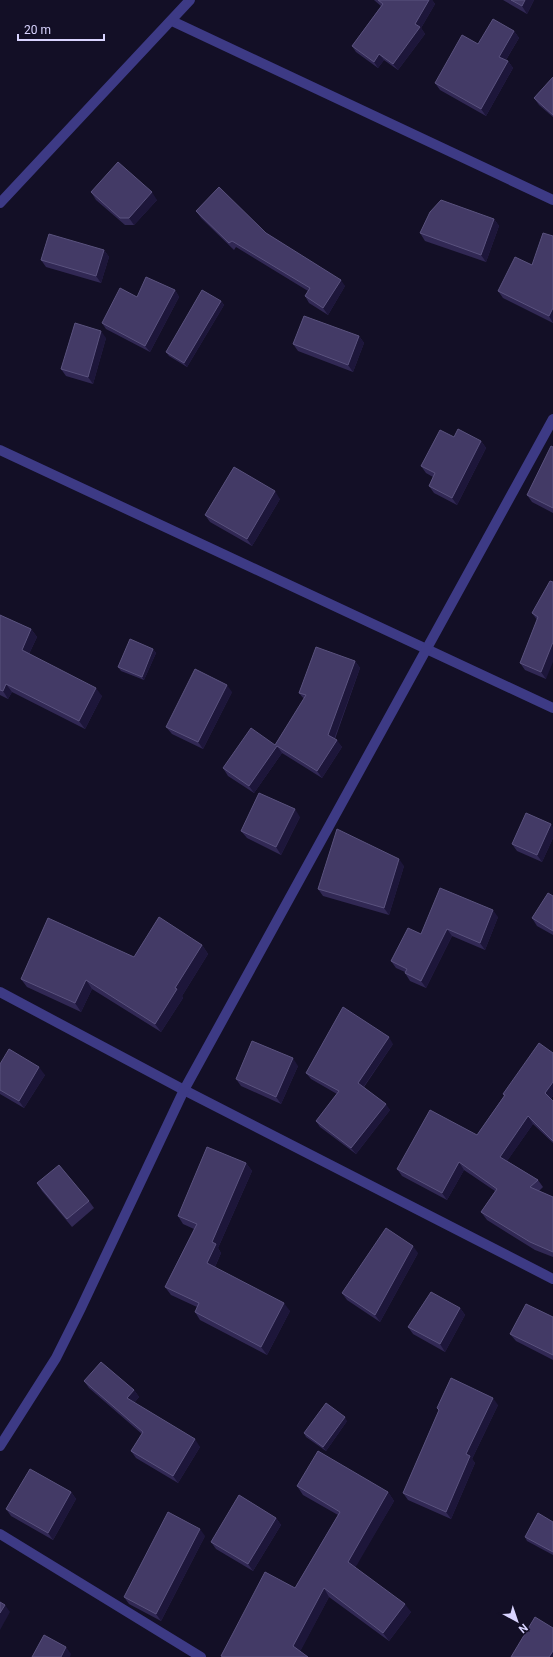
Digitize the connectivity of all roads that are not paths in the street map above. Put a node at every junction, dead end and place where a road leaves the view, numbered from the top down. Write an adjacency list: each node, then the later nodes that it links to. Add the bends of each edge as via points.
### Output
1 (190, 0): 2 (street)
2 (172, 21): 3 (street); 4 (street)
3 (553, 200)
4 (0, 202)
5 (553, 419): 7 (street)
6 (0, 450): 7 (street)
7 (426, 648): 8 (street); 10 (street)
8 (553, 708)
9 (0, 992): 10 (street)
10 (184, 1090): 11 (street); 12 (street, via 59,1351)
11 (553, 1279)
12 (0, 1446)
13 (0, 1534): 14 (street)
14 (201, 1657)

